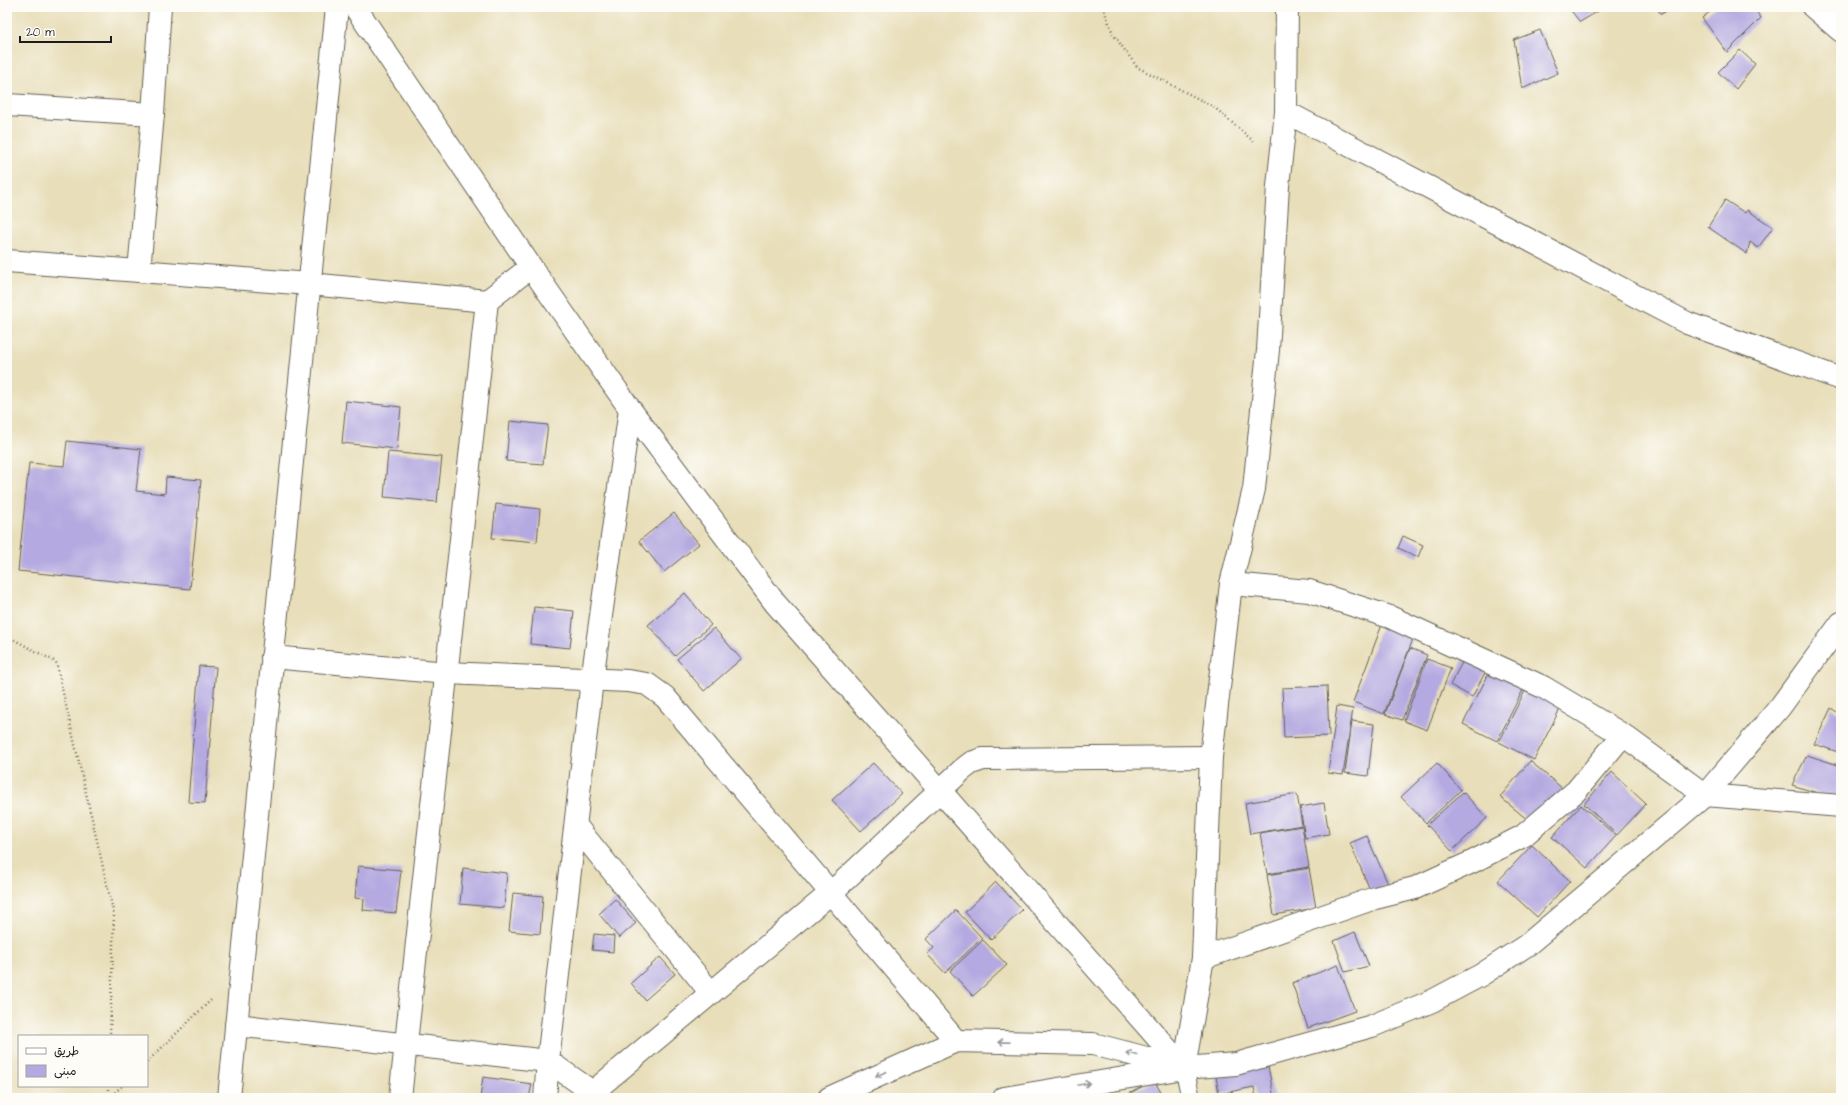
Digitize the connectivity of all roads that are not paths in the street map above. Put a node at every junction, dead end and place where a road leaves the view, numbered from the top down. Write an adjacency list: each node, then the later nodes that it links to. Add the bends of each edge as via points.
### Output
1 (160, 7): 9 (street)
2 (337, 7): 13 (street)
3 (355, 7): 11 (street)
4 (1287, 7): 8 (street)
5 (1813, 7): 6 (street)
6 (1841, 31)
7 (7, 106): 9 (street)
8 (1286, 112): 15 (street, via 1687,322); 17 (street, via 1278,186 1268,350 1254,489)
9 (153, 114): 12 (street)
10 (7, 261): 12 (street)
11 (531, 266): 14 (street); 16 (street)
12 (139, 271): 13 (street)
13 (310, 284): 14 (street); 19 (street)
14 (487, 301): 20 (street)
15 (1841, 379)
16 (630, 409): 21 (street); 24 (street, via 775,603)
17 (1231, 584): 22 (street, via 1309,591 1390,617 1543,687); 23 (street)
18 (1841, 622): 25 (street, via 1780,707)
19 (272, 657): 20 (street); 31 (street)
20 (447, 673): 21 (street); 33 (street)
21 (592, 680): 27 (street); 28 (street, via 647,684 665,697)
22 (1623, 735): 25 (street); 29 (street, via 1576,791 1523,836 1414,888 1376,898)
23 (1211, 757): 24 (street, via 983,759 971,763); 29 (street)
24 (940, 790): 28 (street); 35 (street)
25 (1705, 795): 26 (street); 35 (street, via 1527,945 1481,975 1432,1001 1372,1026 1236,1064)
26 (1841, 806)
27 (576, 826): 30 (street); 34 (street)
28 (832, 892): 30 (street); 32 (street)
29 (1203, 958): 35 (street)
30 (711, 993): 36 (street)
31 (236, 1025): 33 (street); 37 (street)
32 (956, 1041): 35 (street, one-way to 32, via 1093,1044); 40 (street, one-way to 40)
33 (405, 1045): 34 (street); 38 (street)
34 (548, 1061): 36 (street); 39 (street)
35 (1184, 1068): 41 (street, one-way to 35); 42 (lane)
36 (598, 1095)
37 (229, 1098)
38 (400, 1098)
39 (545, 1098)
40 (829, 1098)
41 (1004, 1098)
42 (1191, 1098)

